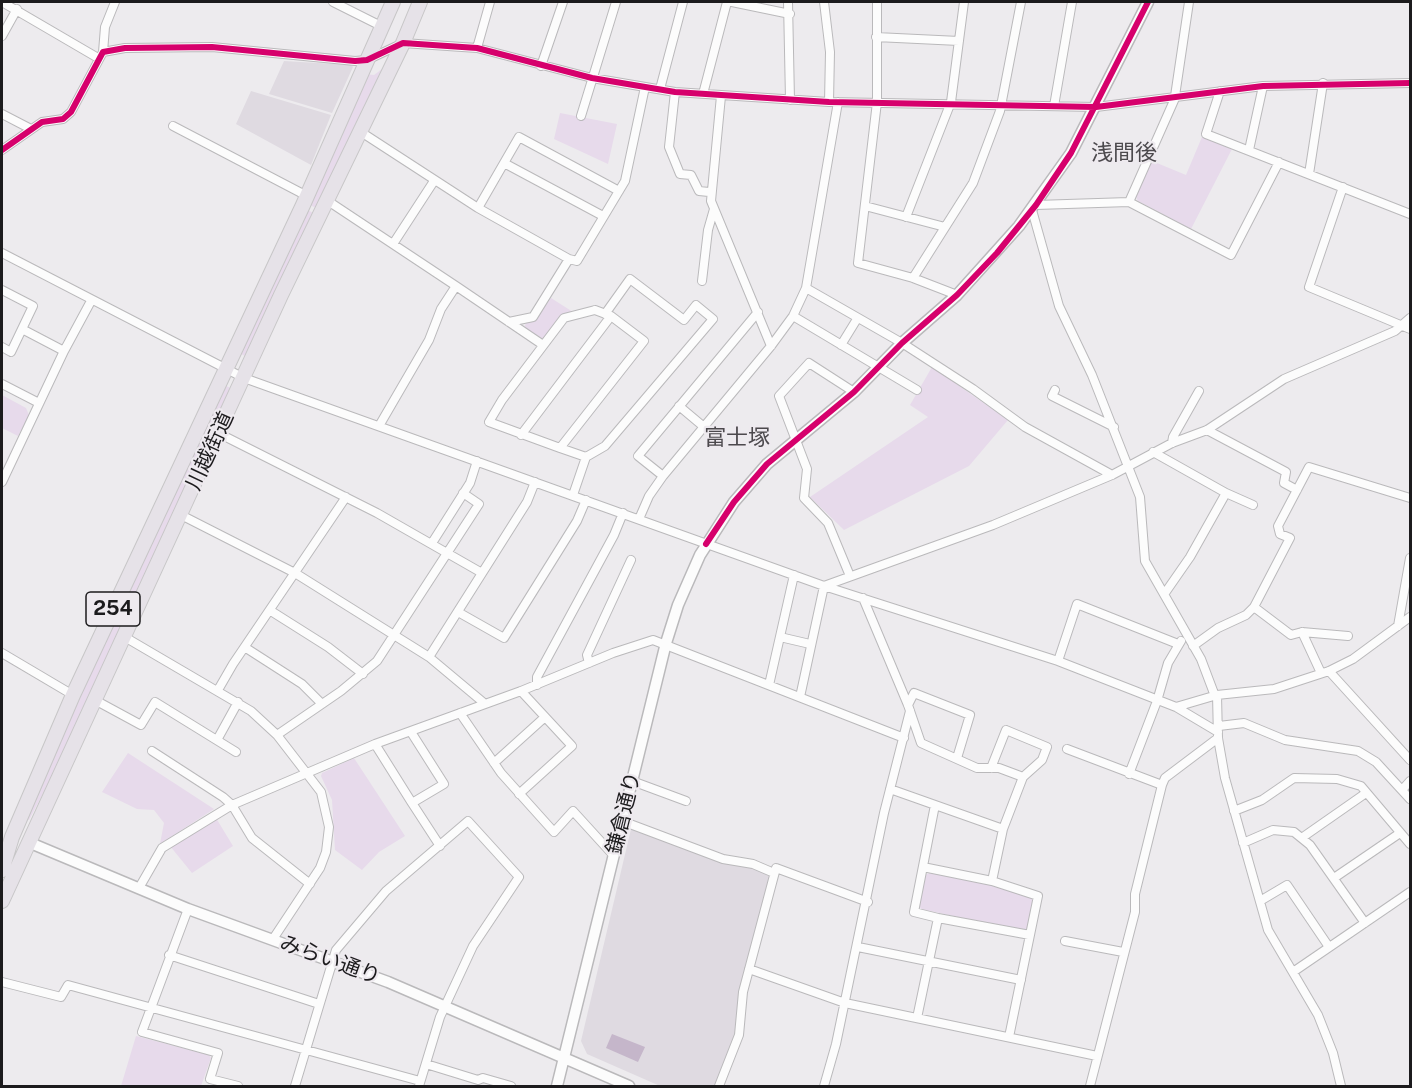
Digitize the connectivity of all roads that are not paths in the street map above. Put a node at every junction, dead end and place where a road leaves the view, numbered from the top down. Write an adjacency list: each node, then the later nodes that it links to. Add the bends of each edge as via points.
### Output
1 (2, 2): 20 (street)
2 (115, 2): 28 (street, via 105,27)
3 (333, 2): 22 (street)
4 (393, 2): 22 (highway, 川越街道 / 254)
5 (420, 2): 26 (highway, 川越街道 / 254)
6 (490, 2): 27 (street)
7 (562, 2): 30 (street)
8 (616, 2): 31 (street)
9 (683, 2): 36 (street)
10 (727, 2): 39 (street)
11 (732, 2): 21 (street)
12 (788, 2): 21 (street)
13 (824, 2): 43 (street)
14 (877, 2): 24 (street)
15 (964, 2): 25 (street)
16 (1021, 2): 46 (street)
17 (1072, 2): 47 (street)
18 (1148, 2): 48 (street, 鎌倉通り)
19 (1190, 2): 41 (street)
20 (17, 9): 23 (street); 28 (street)
21 (790, 14): 42 (street)
22 (381, 26): 29 (highway, 川越街道 / 254)
23 (2, 36)
24 (876, 37): 25 (street); 44 (street)
25 (959, 41): 45 (street)
26 (403, 43): 27 (street); 29 (street); 53 (highway, 川越街道 / 254)
27 (477, 48): 30 (street)
28 (101, 55): 29 (street, via 125,48 212,47); 52 (street, via 70,112 63,119 42,122)
29 (367, 60): 63 (highway, 川越街道 / 254)
30 (541, 66): 31 (street)
31 (592, 78): 35 (street); 50 (street)
32 (1323, 83): 33 (street); 34 (street); 58 (street)
33 (1410, 83)
34 (1263, 86): 37 (street); 55 (street)
35 (645, 87): 36 (street); 61 (street, via 625,181)
36 (660, 89): 38 (street)
37 (1220, 91): 41 (street); 55 (street, via 1206,134)
38 (675, 92): 39 (street); 62 (street, via 669,147 680,174 691,175 699,191)
39 (703, 94): 40 (street)
40 (721, 96): 42 (street); 62 (street)
41 (1175, 96): 48 (street); 65 (street)
42 (790, 100): 43 (street)
43 (833, 102): 44 (street); 80 (street)
44 (877, 102): 45 (street); 66 (street)
45 (951, 102): 46 (street); 72 (street)
46 (1002, 104): 47 (street); 73 (street, via 973,183)
47 (1054, 106): 48 (street)
48 (1096, 107): 68 (street, 鎌倉通り)
49 (2, 114): 52 (street)
50 (580, 116)
51 (173, 126): 63 (street)
52 (31, 129): 54 (street)
53 (361, 132): 59 (street); 64 (highway, 川越街道 / 254)
54 (2, 150)
55 (1249, 150): 56 (street)
56 (1279, 162): 58 (street); 65 (street, via 1231,255)
57 (504, 163): 61 (street, via 519,137); 67 (street); 71 (street)
58 (1309, 174): 60 (street)
59 (434, 181): 67 (street); 74 (street)
60 (1343, 187): 70 (street); 90 (street, via 1309,287)
61 (619, 191): 71 (street)
62 (710, 192): 69 (street)
63 (307, 196): 99 (highway, 川越街道 / 254)
64 (328, 201): 74 (street); 100 (highway, 川越街道 / 254)
65 (1129, 202): 68 (street)
66 (865, 206): 72 (street); 77 (street, via 858,263)
67 (478, 208): 76 (street)
68 (1034, 208): 82 (street, 鎌倉通り); 110 (street, via 1059,306)
69 (714, 209): 78 (street); 84 (street)
70 (1410, 214)
71 (603, 216): 76 (street, via 578,261)
72 (906, 217): 73 (street)
73 (945, 227): 77 (street)
74 (393, 244): 79 (street)
75 (2, 253): 83 (street)
76 (569, 259): 89 (street, via 533,317)
77 (913, 278): 82 (street)
78 (702, 281)
79 (456, 286): 89 (street); 108 (street)
80 (806, 288): 86 (street); 88 (street)
81 (2, 290): 91 (street, via 33,306)
82 (957, 295): 92 (street, 鎌倉通り)
83 (91, 301): 97 (street); 99 (street)
84 (758, 312): 95 (street); 107 (street)
85 (608, 315): 93 (street, via 595,310 564,318); 113 (street); 116 (street, via 644,340); 118 (street, via 630,279 684,320 696,304 713,319 605,446)
86 (793, 316): 94 (street); 95 (street)
87 (1410, 318): 90 (street)
88 (857, 319): 92 (street); 94 (street)
89 (509, 322): 93 (street)
90 (1407, 327): 111 (street, via 1284,379)
91 (22, 329): 96 (street, via 11,352); 97 (street)
92 (902, 343): 98 (street, 鎌倉通り); 122 (street, via 1025,427)
93 (543, 345): 113 (street, via 489,422)
94 (841, 345): 98 (street)
95 (771, 346): 109 (street)
96 (2, 347)
97 (63, 351): 106 (street)
98 (879, 367): 102 (street); 105 (street, 鎌倉通り)
99 (226, 370): 100 (street); 175 (highway, 川越街道 / 254)
100 (243, 378): 108 (street); 112 (highway, 川越街道 / 254)
101 (2, 384): 106 (street)
102 (917, 390)
103 (1055, 390): 110 (street, via 1052,396)
104 (1199, 391): 115 (street)
105 (854, 392): 114 (street, 鎌倉通り); 114 (street, via 809,363 779,396)
106 (39, 403): 121 (street)
107 (680, 406): 109 (street); 123 (street, via 638,456)
108 (379, 426): 119 (street)
109 (704, 427): 123 (street)
110 (1114, 428): 120 (street)
111 (1207, 430): 115 (street); 126 (street, via 1286,472 1284,483)
112 (218, 434): 130 (street); 135 (highway, 川越街道 / 254)
113 (521, 435): 116 (street)
114 (797, 439): 138 (street, 鎌倉通り, via 759,473); 145 (street, via 807,470 804,498 828,523)
115 (1172, 443): 117 (street)
116 (560, 448): 118 (street)
117 (1153, 452): 120 (street); 128 (street)
118 (586, 457): 129 (street)
119 (477, 461): 125 (street); 127 (street)
120 (1128, 466): 122 (street); 147 (street, via 1140,497 1145,561)
121 (5, 467): 124 (street)
122 (1112, 475): 145 (street, via 993,525)
123 (663, 476): 136 (street)
124 (2, 482)
125 (535, 482): 129 (street); 143 (street, via 527,502)
126 (1298, 490): 131 (street, via 1310,467); 149 (street, via 1278,526 1281,534 1290,538)
127 (463, 493): 137 (street); 139 (street, via 479,504)
128 (1226, 493): 133 (street); 147 (street)
129 (573, 495): 132 (street)
130 (346, 497): 137 (street); 142 (street)
131 (1410, 498)
132 (586, 500): 134 (street); 151 (street, via 578,521 504,638)
133 (1252, 505)
134 (623, 513): 136 (street); 171 (street, via 537,677)
135 (181, 515): 142 (street); 157 (highway, 川越街道 / 254)
136 (639, 519): 138 (street)
137 (432, 543): 139 (street)
138 (706, 544): 144 (street); 160 (street, 鎌倉通り, via 689,577)
139 (446, 553): 143 (street); 155 (street)
140 (1410, 558): 153 (street)
141 (631, 560): 168 (street, via 587,655)
142 (295, 573): 150 (street); 155 (street)
143 (482, 573): 151 (street)
144 (794, 574): 146 (street); 159 (street)
145 (850, 576): 146 (street)
146 (824, 586): 148 (street); 161 (street)
147 (1165, 593): 156 (street)
148 (863, 598): 167 (street); 184 (street)
149 (1254, 607): 154 (street, via 1291,635); 163 (street)
150 (271, 611): 164 (street); 170 (street)
151 (458, 612): 166 (street)
152 (1410, 617): 153 (street)
153 (1398, 626): 169 (street, via 1353,659)
154 (1302, 633): 158 (street); 169 (street)
155 (394, 635): 166 (street); 170 (street)
156 (1186, 635): 162 (street); 163 (street)
157 (123, 636): 173 (street); 178 (highway, 川越街道 / 254)
158 (1348, 636)
159 (780, 637): 161 (street); 172 (street)
160 (666, 644): 168 (street, via 653,640); 172 (street); 203 (street, 鎌倉通り)
161 (810, 644): 177 (street)
162 (1178, 644): 167 (street, via 1077,604); 179 (street)
163 (1193, 646): 176 (street)
164 (246, 648): 173 (street); 182 (street, via 302,684)
165 (2, 653): 175 (street)
166 (429, 657): 181 (street)
167 (1058, 661): 179 (street)
168 (589, 663): 171 (street)
169 (1325, 672): 176 (street, via 1274,689); 197 (street)
170 (363, 674): 182 (street)
171 (537, 685): 174 (street)
172 (769, 686): 177 (street)
173 (218, 690): 180 (street)
174 (521, 692): 181 (street); 186 (street)
175 (73, 695): 225 (highway, 川越街道 / 254)
176 (1216, 696): 183 (street); 188 (street)
177 (800, 697): 190 (street)
178 (93, 699): 191 (street, via 141,725 155,702); 221 (highway, 川越街道 / 254)
179 (1157, 701): 183 (street); 201 (street)
180 (238, 702): 189 (street); 191 (street)
181 (484, 703): 185 (street)
182 (322, 704): 189 (street)
183 (1176, 707): 188 (street)
184 (909, 708): 190 (street); 196 (street, via 921,743); 196 (street, via 914,693 970,715)
185 (460, 713): 187 (street); 198 (street)
186 (545, 717): 198 (street); 209 (street, via 572,746)
187 (411, 732): 192 (street); 212 (street, via 444,784)
188 (1218, 732): 205 (street, via 1165,778); 207 (street, via 1244,723 1285,740 1358,750 1376,762); 215 (street)
189 (277, 735): 200 (street)
190 (904, 738): 206 (street)
191 (217, 740): 195 (street)
192 (375, 744): 200 (street); 212 (street)
193 (1067, 749): 201 (street)
194 (152, 751): 213 (street)
195 (236, 752)
196 (957, 758): 199 (street, via 977,768)
197 (1410, 760)
198 (494, 763): 209 (street)
199 (991, 768): 202 (street); 202 (street, via 1006,730 1047,747 1042,760)
200 (308, 773): 213 (street); 232 (street, via 324,801 329,827 326,852)
201 (1129, 774): 205 (street)
202 (1023, 777): 218 (street)
203 (632, 781): 211 (street); 216 (street, 鎌倉通り)
204 (1410, 781): 207 (street)
205 (1162, 786): 246 (street)
206 (890, 789): 214 (street); 237 (street)
207 (1402, 790): 210 (street)
208 (1366, 793): 215 (street, via 1360,786 1337,779 1294,778 1262,800); 219 (street); 220 (street)
209 (519, 794): 226 (street, via 554,832 573,811)
210 (1410, 799)
211 (686, 801)
212 (412, 804): 224 (street)
213 (232, 805): 232 (street, via 252,838); 233 (street, via 162,848)
214 (935, 805): 218 (street); 227 (street)
215 (1234, 811): 222 (street)
216 (622, 820): 226 (street, 鎌倉通り); 229 (street, via 723,859 753,864)
217 (1410, 828): 219 (street)
218 (1004, 829): 231 (street)
219 (1401, 834): 223 (street); 230 (street)
220 (1303, 837): 222 (street, via 1273,830); 230 (street)
221 (28, 842): 225 (street); 233 (street, みらい通り); 235 (highway, 川越街道 / 254)
222 (1244, 843): 236 (street)
223 (1410, 844)
224 (440, 846): 248 (street, via 386,891 338,946); 256 (street, via 468,821 519,877 473,946)
225 (4, 850): 228 (highway, 川越街道 / 254)
226 (614, 856): 262 (street, 鎌倉通り)
227 (923, 867): 231 (street); 239 (street, via 914,912)
228 (2, 870)
229 (774, 873): 237 (street, via 776,868); 250 (street)
230 (1335, 878): 240 (street)
231 (992, 881): 241 (street, via 1038,896)
232 (310, 884): 242 (street)
233 (139, 888): 238 (street, みらい通り)
234 (1410, 892): 240 (street)
235 (2, 901)
236 (1260, 901): 245 (street, via 1287,885); 251 (street, via 1274,942)
237 (868, 902): 244 (street)
238 (188, 909): 242 (street, みらい通り); 247 (street)
239 (938, 918): 241 (street); 249 (street)
240 (1365, 923): 245 (street)
241 (1030, 935): 252 (street)
242 (273, 939): 248 (street, みらい通り)
243 (1065, 941): 246 (street)
244 (858, 947): 249 (street); 254 (street)
245 (1329, 947): 251 (street)
246 (1123, 952): 261 (street)
247 (169, 955): 255 (street); 257 (street)
248 (331, 960): 255 (street); 256 (street, みらい通り)
249 (928, 962): 252 (street); 258 (street)
250 (749, 969): 254 (street); 270 (street, via 739,1035)
251 (1293, 972): 273 (street, via 1318,1015)
252 (1020, 980): 259 (street)
253 (2, 982): 257 (street, via 61,997 68,985)
254 (845, 1003): 258 (street); 271 (street)
255 (319, 1004): 260 (street)
256 (444, 1007): 262 (street, みらい通り); 263 (street)
257 (150, 1008): 260 (street); 265 (street, via 142,1032 218,1053 210,1079)
258 (917, 1018): 259 (street)
259 (1009, 1037): 261 (street)
260 (305, 1051): 264 (street); 266 (street)
261 (1097, 1056): 272 (street)
262 (564, 1057): 268 (street, 鎌倉通り); 269 (street, みらい通り)
263 (426, 1064): 264 (street); 267 (street)
264 (419, 1084)
265 (238, 1086)
266 (295, 1086)
267 (512, 1086)
268 (557, 1086)
269 (629, 1086)
270 (719, 1086)
271 (824, 1086)
272 (1090, 1086)
273 (1341, 1086)

